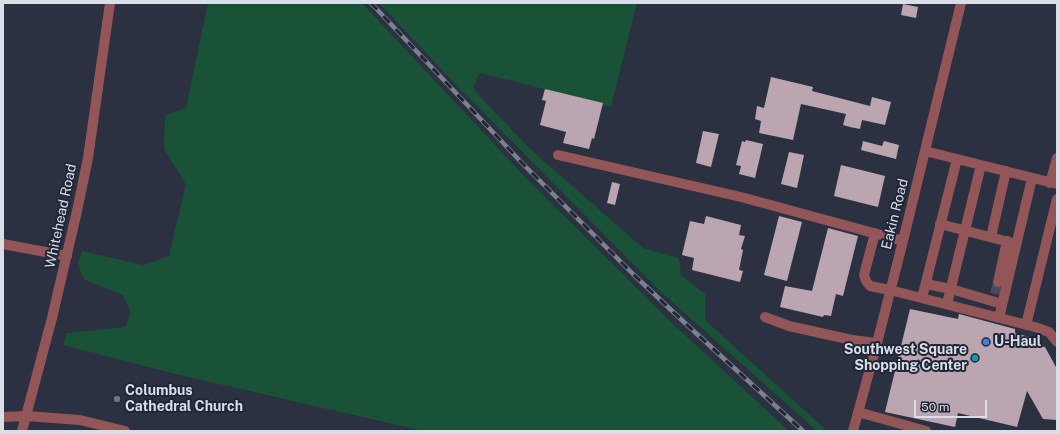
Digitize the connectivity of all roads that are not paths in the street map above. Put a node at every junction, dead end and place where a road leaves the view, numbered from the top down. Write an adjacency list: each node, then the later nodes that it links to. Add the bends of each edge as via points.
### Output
1 (110, 3): 19 (street, Whitehead Road, via 88,158)
2 (961, 3): 3 (street, Eakin Road)
3 (925, 151): 6 (street); 16 (street, Eakin Road)
4 (558, 155): 14 (street, via 742,197)
5 (1057, 158): 10 (street)
6 (957, 159): 7 (street); 12 (street)
7 (982, 166): 8 (street); 13 (street)
8 (1006, 172): 9 (street); 15 (street)
9 (1032, 178): 10 (street); 17 (street)
10 (1054, 183)
11 (1057, 199): 29 (street)
12 (940, 224): 13 (street); 21 (street)
13 (965, 231): 15 (street); 22 (street)
14 (875, 233): 16 (street); 23 (street, via 864,275 870,286)
15 (991, 237): 17 (street)
16 (903, 241): 23 (street, Eakin Road)
17 (1012, 242): 20 (street); 25 (street)
18 (3, 244): 19 (street)
19 (67, 256): 34 (street, Whitehead Road)
20 (998, 282)
21 (926, 284): 22 (street); 24 (street)
22 (951, 289): 25 (street); 26 (street)
23 (890, 290): 24 (street); 31 (street, Eakin Road)
24 (922, 298): 26 (street)
25 (997, 300): 28 (street)
26 (947, 304): 28 (street)
27 (765, 317): 31 (street, via 789,326)
28 (999, 318): 29 (street)
29 (1026, 325): 30 (street, via 1049,332)
30 (1057, 342)
31 (877, 344): 32 (street, Eakin Road)
32 (858, 412): 37 (street, Eakin Road); 38 (street)
33 (3, 416): 34 (street)
34 (26, 416): 35 (street, Whitehead Road); 36 (street, via 80,420)
35 (22, 431)
36 (125, 431)
37 (853, 431)
38 (926, 431)

